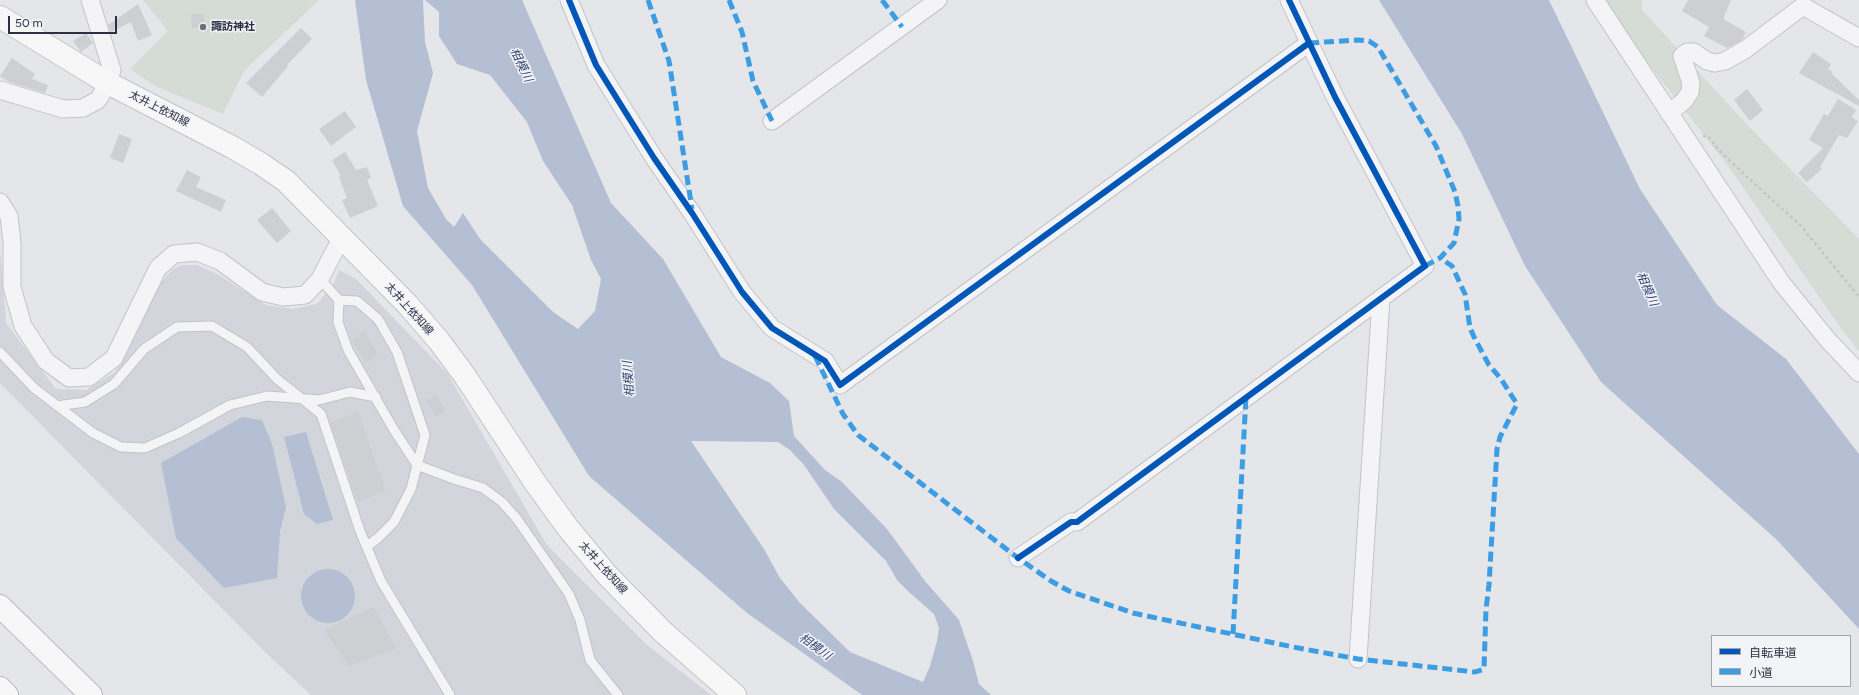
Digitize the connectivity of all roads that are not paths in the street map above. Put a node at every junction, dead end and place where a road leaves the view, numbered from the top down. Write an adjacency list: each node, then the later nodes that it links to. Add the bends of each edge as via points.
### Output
1 (90, 0): 10 (street, via 112,70)
2 (569, 0): 9 (street, via 596,66 742,292 772,328 825,361 840,385)
3 (938, 0): 13 (street)
4 (1289, 0): 9 (street)
5 (1596, 0): 12 (street)
6 (1803, 3): 8 (street); 12 (street, via 1746,49 1725,61 1707,61 1694,52 1687,52 1682,56 1691,83 1690,92 1684,101)
7 (0, 17): 10 (main road, 太井上依知線)
8 (1859, 38)
9 (1309, 43): 17 (street, via 1425,266)
10 (108, 83): 11 (street, via 98,100 83,108 62,109); 15 (main road, 太井上依知線, via 261,164 286,181)
11 (0, 90)
12 (1669, 113): 20 (street, via 1780,282)
13 (772, 121)
14 (0, 202): 16 (street, via 9,216 12,287 23,326 46,361 69,378 90,377 114,358 158,268 174,254 197,252 220,261 262,292 283,297 305,295)
15 (345, 240): 16 (street, via 336,248); 34 (main road, 太井上依知線, via 408,305 466,376 534,481 607,575 663,632)
16 (320, 278): 18 (lane)
17 (1381, 299): 26 (street, via 1077,522 1071,522); 28 (street)
18 (339, 300): 21 (lane, via 338,322 348,350); 24 (lane, via 357,301 378,319 397,352 425,434)
19 (0, 352): 23 (lane, via 34,388)
20 (1859, 373)
21 (376, 397): 22 (lane, via 350,392 319,400); 24 (lane)
22 (304, 400): 23 (lane, via 268,396 230,405 145,448 121,447 93,433); 23 (lane, via 277,379 247,347 212,326 177,327 144,349 114,384 85,402); 25 (lane, via 321,414)
23 (57, 406)
24 (417, 465): 25 (lane, via 411,489 394,522); 33 (lane, via 483,488 502,502 517,519 570,594 580,620 590,660)
25 (367, 546): 32 (lane, via 381,581)
26 (1018, 558)
27 (0, 606): 31 (main road)
28 (1358, 659)
29 (0, 688): 30 (main road)
30 (7, 695)
31 (91, 695)
32 (450, 695)
33 (618, 695)
34 (735, 695)

